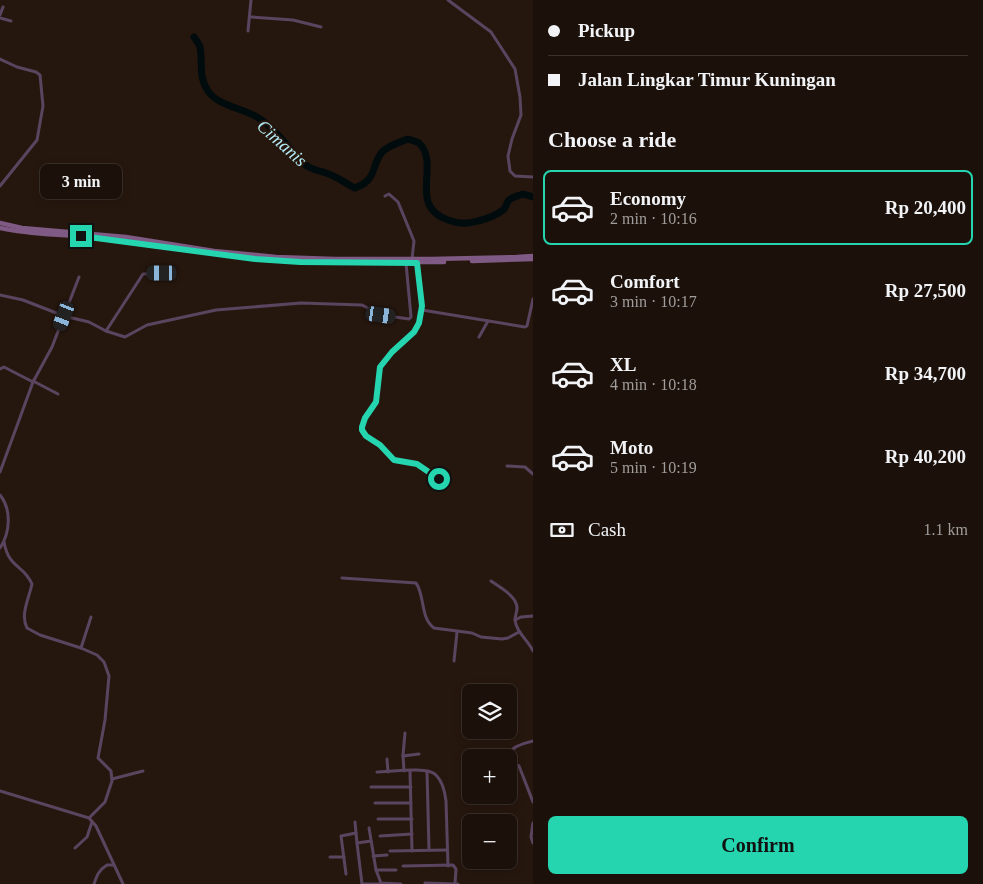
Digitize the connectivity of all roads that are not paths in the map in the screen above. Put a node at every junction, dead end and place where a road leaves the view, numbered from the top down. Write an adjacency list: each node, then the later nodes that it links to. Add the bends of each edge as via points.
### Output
1 (251, 0): 5 (street)
2 (448, 0): 10 (street, via 491,32 515,69 522,115 510,146 508,165 515,176)
3 (3, 7): 4 (street)
4 (0, 16): 6 (street)
5 (251, 17): 7 (street, via 293,20); 8 (street)
6 (11, 21)
7 (321, 27)
8 (248, 31)
9 (0, 59): 11 (street, via 40,75 43,106 37,140)
10 (533, 177)
11 (0, 186)
12 (385, 196): 16 (street, via 389,194 398,202 414,241)
13 (0, 223): 16 (main road, via 276,257)
14 (0, 228): 18 (main road, via 255,259)
15 (533, 256): 16 (main road)
16 (412, 259)
17 (533, 260): 19 (main road)
18 (406, 263): 19 (main road); 27 (street, via 409,319 381,315 362,305 301,303 216,310 147,325 125,337)
19 (417, 263): 24 (street)
20 (162, 273): 27 (street, via 142,274)
21 (79, 277): 25 (street)
22 (0, 295): 25 (street)
23 (533, 299): 26 (street, via 525,327)
24 (422, 310): 26 (street); 35 (street, via 414,332 380,367 376,402 365,418 362,430 394,460 417,464)
25 (64, 316): 27 (street, via 89,322); 30 (street, via 52,347)
26 (488, 321): 28 (street)
27 (106, 332)
28 (479, 337)
29 (0, 369): 30 (street, via 4,367)
30 (33, 381): 31 (street); 33 (street)
31 (58, 394)
32 (507, 466): 34 (street, via 525,467)
33 (0, 472)
34 (533, 474)
35 (439, 479)
36 (0, 495): 37 (street, via 9,520)
37 (4, 542): 38 (street); 46 (street, via 12,563 32,584 26,603 27,628)
38 (0, 548)
39 (342, 578): 44 (street, via 416,582 431,627)
40 (491, 581): 43 (street, via 514,601 517,608)
41 (533, 616): 43 (street)
42 (91, 617): 46 (street)
43 (515, 620): 45 (street)
44 (457, 632): 45 (street, via 502,639); 48 (street)
45 (519, 632): 47 (street)
46 (81, 648): 62 (street, via 100,657 108,676 106,720 98,755 99,761 111,771)
47 (533, 651)
48 (454, 661)
49 (404, 733): 53 (street)
50 (533, 741): 51 (street)
51 (511, 749)
52 (419, 754): 53 (street)
53 (403, 756): 57 (street)
54 (387, 759): 61 (street)
55 (517, 764): 66 (street)
56 (144, 771): 62 (street)
57 (404, 771): 58 (street); 61 (street)
58 (410, 771): 59 (street); 64 (street)
59 (427, 771): 84 (street); 85 (street, via 436,774 444,790)
60 (377, 772): 61 (street)
61 (388, 772)
62 (112, 779): 69 (street, via 103,805)
63 (371, 787): 64 (street)
64 (411, 787): 68 (street)
65 (0, 791): 69 (street)
66 (533, 802)
67 (375, 803): 68 (street)
68 (411, 803): 71 (street)
69 (89, 818): 72 (street)
70 (378, 819): 71 (street)
71 (412, 819): 77 (street)
72 (92, 822): 82 (street, via 87,837); 91 (street)
73 (355, 822): 76 (street)
74 (533, 823): 81 (street)
75 (369, 828): 79 (street)
76 (356, 833): 80 (street); 90 (street, via 340,836)
77 (412, 834): 78 (street); 86 (street)
78 (380, 836)
79 (371, 841): 80 (street); 88 (street)
80 (358, 843): 100 (street)
81 (533, 843)
82 (75, 848)
83 (390, 850): 86 (street)
84 (429, 850): 85 (street); 86 (street)
85 (447, 850): 93 (street)
86 (412, 851)
87 (387, 855): 88 (street)
88 (374, 856): 94 (street)
89 (330, 857): 90 (street)
90 (344, 857): 96 (street)
91 (114, 866): 98 (street, via 107,865 102,869); 99 (street)
92 (403, 866): 93 (street)
93 (448, 866): 103 (street, via 455,867)
94 (376, 870): 95 (street); 101 (street)
95 (396, 870)
96 (346, 874)
97 (425, 882): 103 (street)
98 (94, 884)
99 (123, 884)
100 (362, 884): 101 (street)
101 (381, 884): 102 (street)
102 (401, 884)
103 (456, 884)

